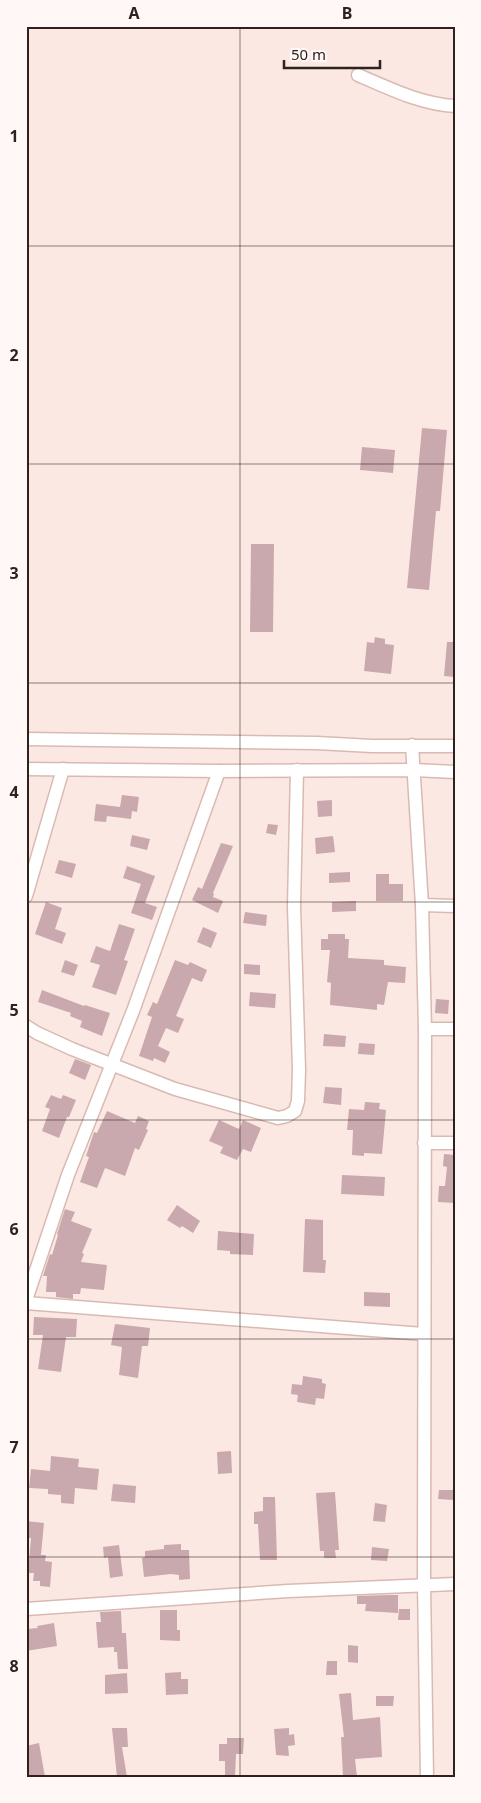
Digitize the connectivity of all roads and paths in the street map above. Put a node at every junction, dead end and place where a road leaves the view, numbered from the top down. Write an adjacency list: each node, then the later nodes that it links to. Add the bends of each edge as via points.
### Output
1 (358, 74): 2 (street, via 410,96 438,105)
2 (455, 106)
3 (26, 739): 4 (street)
4 (412, 746): 5 (street); 9 (street)
5 (455, 746)
6 (26, 769): 7 (street)
7 (63, 769): 10 (street); 12 (street)
8 (297, 770): 9 (street); 10 (street); 18 (street, via 294,906 299,1070 298,1101 294,1111 278,1118 175,1089)
9 (414, 770): 11 (street); 13 (street)
10 (219, 771): 18 (street)
11 (455, 772)
12 (26, 896)
13 (422, 905): 14 (street); 16 (street)
14 (455, 906)
15 (26, 1026): 18 (street)
16 (425, 1029): 17 (street); 19 (street)
17 (455, 1030)
18 (112, 1065): 21 (street, via 68,1175)
19 (424, 1143): 20 (street); 22 (street)
20 (455, 1144)
21 (26, 1301): 22 (street)
22 (423, 1334): 23 (street)
23 (424, 1584): 24 (street); 25 (street); 26 (street)
24 (455, 1584)
25 (26, 1608)
26 (427, 1777)

